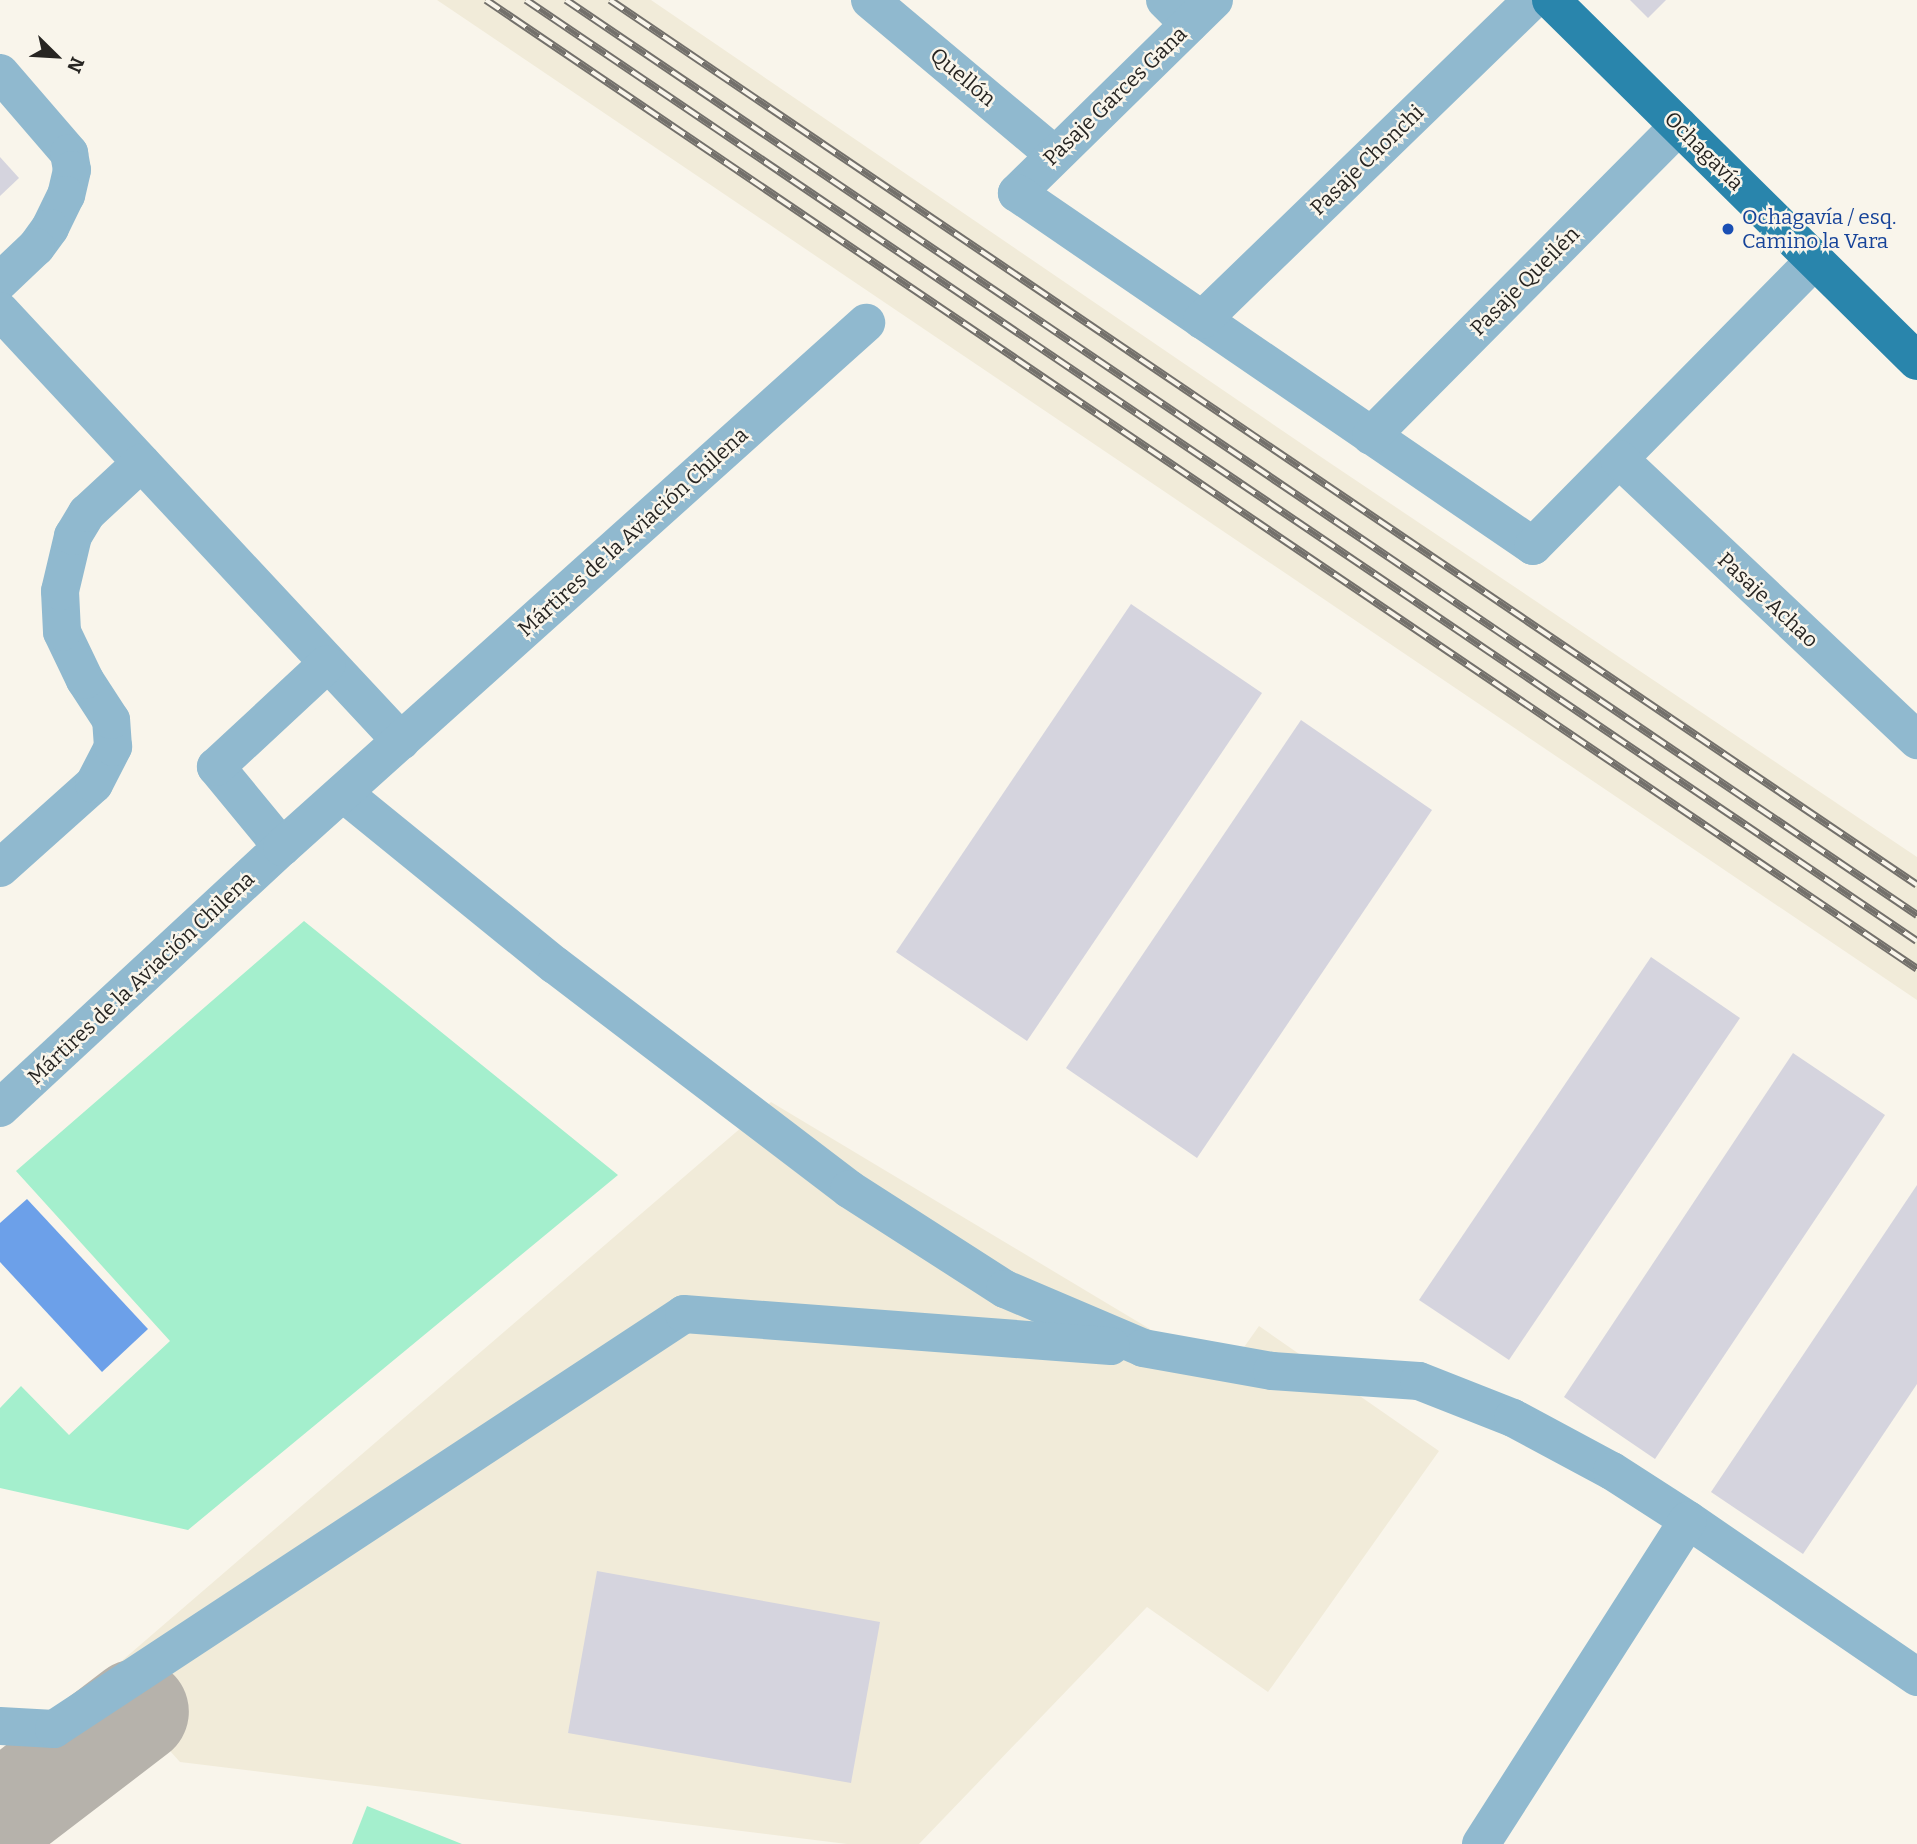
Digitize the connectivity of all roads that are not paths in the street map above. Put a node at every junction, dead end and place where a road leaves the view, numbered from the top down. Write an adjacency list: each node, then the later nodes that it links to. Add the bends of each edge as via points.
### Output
1 (870, 0): 7 (street, Quellón)
2 (1532, 0): 11 (street, Pasaje Chonchi)
3 (1551, 0): 6 (main road, Ochagavía)
4 (1189, 8): 7 (street, Pasaje Garces Gana)
5 (0, 73): 9 (street, via 69,153 72,170 50,228)
6 (1679, 126): 8 (main road, Ochagavía); 14 (street, Pasaje Queilén)
7 (1055, 155): 11 (street, Pasaje Garces Gana, via 1017,193)
8 (1815, 260): 13 (main road, Ochagavía); 15 (street)
9 (0, 281)
10 (0, 312): 16 (street)
11 (1202, 320): 14 (street)
12 (866, 323): 19 (street, Mártires de la Aviación Chilena)
13 (1917, 361)
14 (1371, 436): 15 (street, via 1533,546)
15 (1619, 459): 18 (street, Pasaje Achao)
16 (141, 463): 17 (street); 22 (street, via 87,513 73,536 60,591 62,632 111,720 113,747 94,784)
17 (327, 664): 19 (street); 21 (street, via 216,767)
18 (1917, 740)
19 (401, 741): 20 (street, Mártires de la Aviación Chilena)
20 (342, 793): 21 (street, Mártires de la Aviación Chilena); 24 (street, via 555,965 849,1189 1005,1289)
21 (282, 847): 23 (street, Mártires de la Aviación Chilena)
22 (0, 868)
23 (0, 1108)
24 (1143, 1348): 25 (street, via 1272,1371 1419,1381 1513,1418 1612,1471); 27 (street, via 684,1314 54,1729)
25 (1688, 1520): 26 (street); 28 (street)
26 (1917, 1677)
27 (0, 1726)
28 (1481, 1844)

